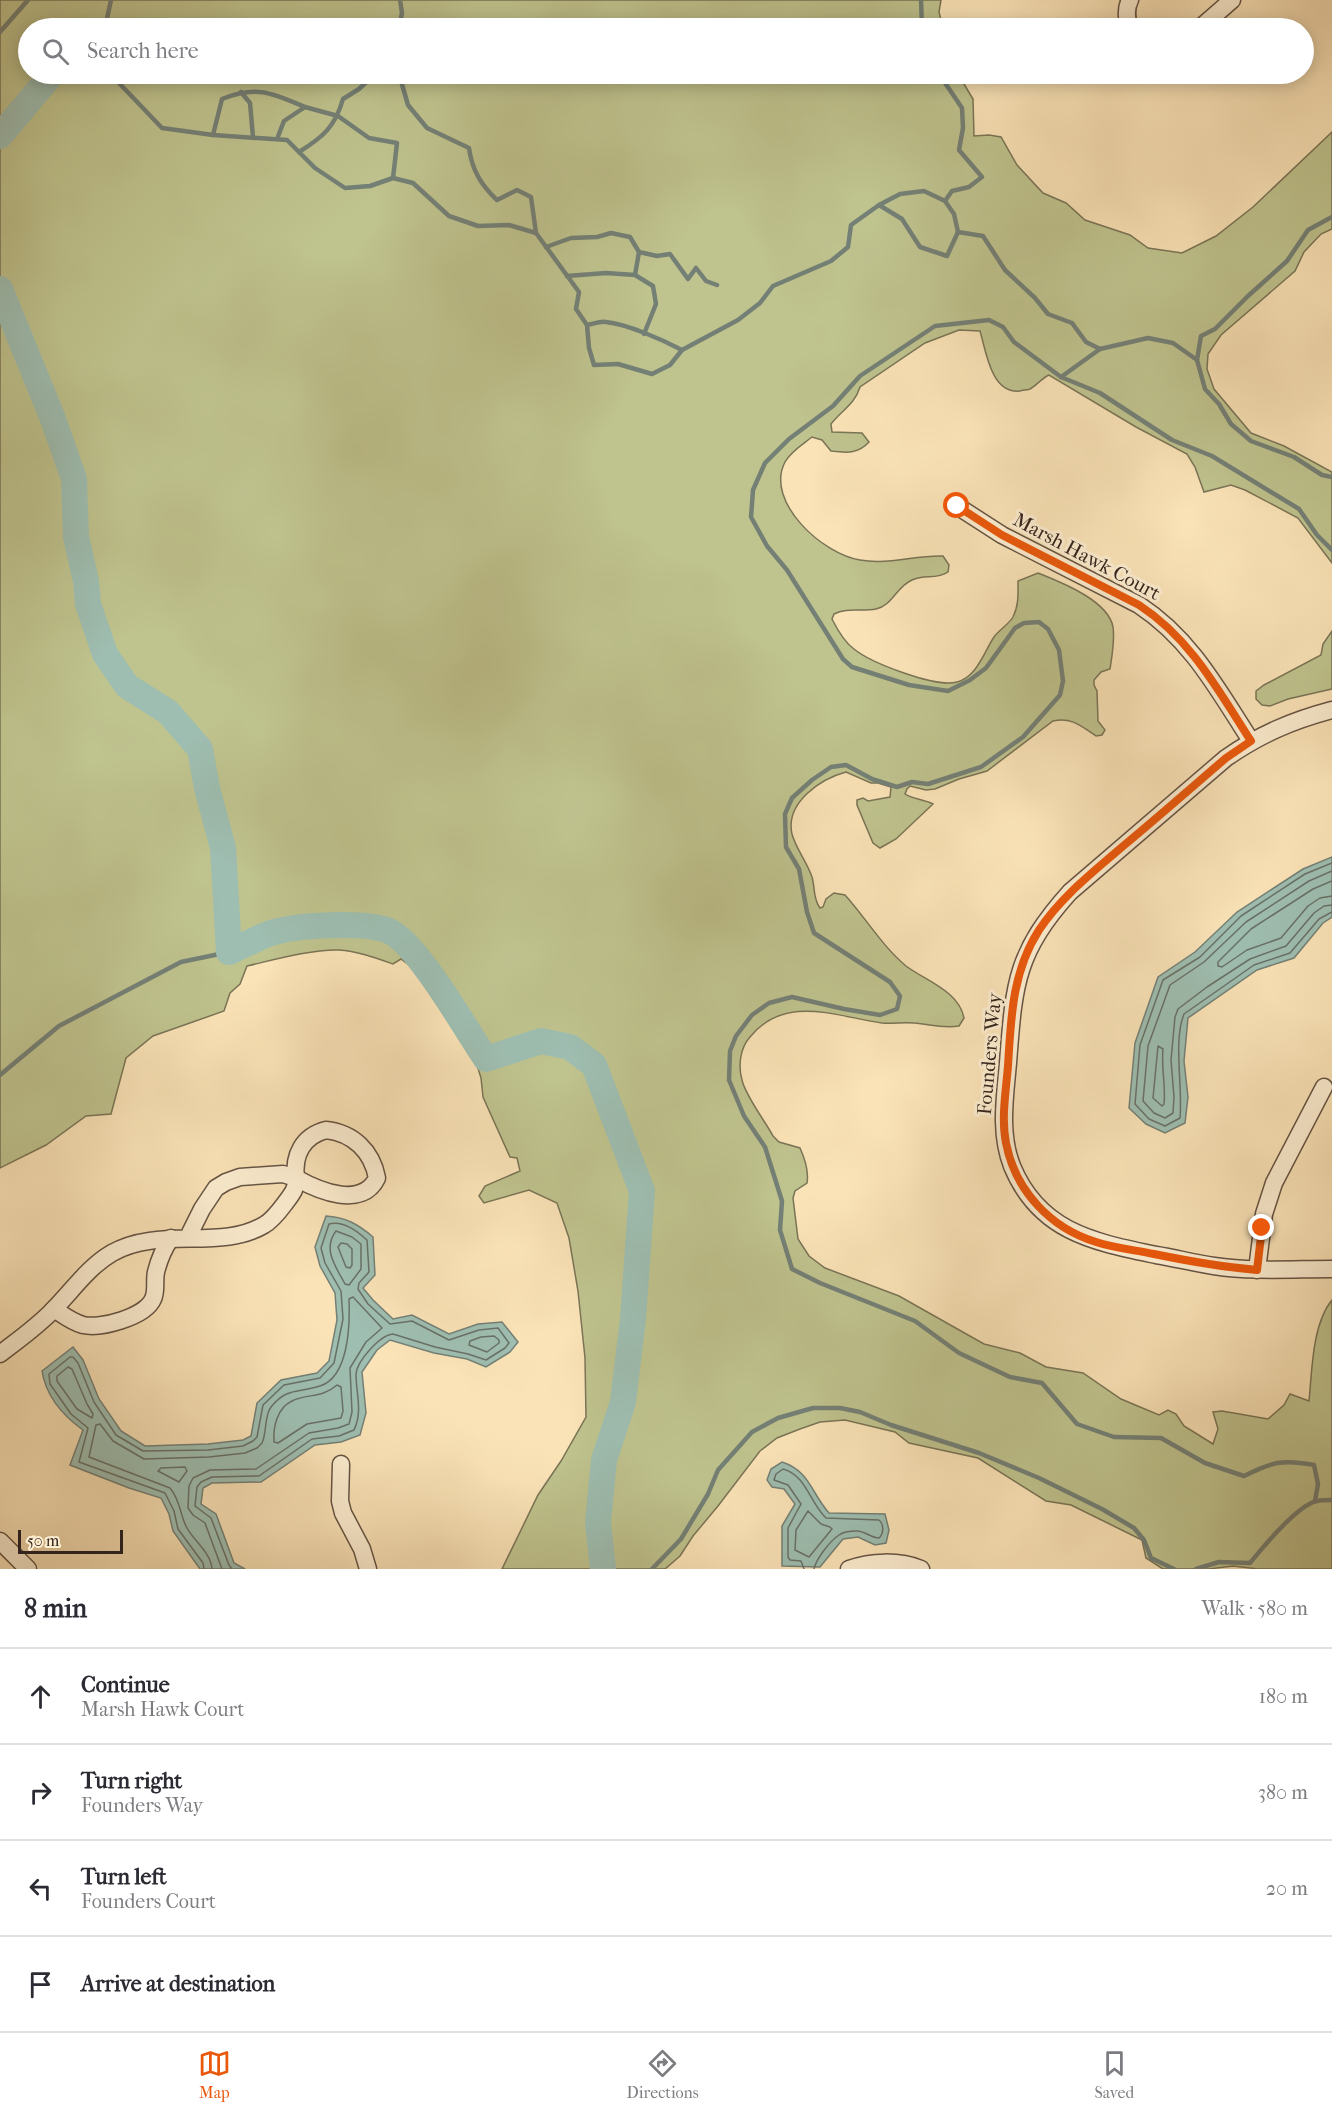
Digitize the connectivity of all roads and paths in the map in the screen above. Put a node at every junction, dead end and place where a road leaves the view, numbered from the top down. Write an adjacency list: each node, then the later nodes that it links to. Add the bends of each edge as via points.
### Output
1 (1130, 0): 3 (street)
2 (1232, 0): 4 (street)
3 (1127, 18)
4 (1211, 18)
5 (957, 506): 7 (street, Marsh Hawk Court, via 1002,535 1157,616 1187,646)
6 (1332, 710): 7 (street, Founders Way, via 1301,718)
7 (1251, 741): 13 (street, Founders Way, via 1070,892 1038,932 1019,971 1013,998 1003,1119 1005,1142 1018,1179 1042,1210 1060,1225 1115,1247)
8 (1324, 1087): 13 (street, via 1274,1183 1264,1214)
9 (296, 1178): 9 (street, via 312,1187 351,1196 369,1191 377,1178 372,1160 364,1150 344,1133 326,1131 308,1138 300,1148); 10 (street, via 297,1186 290,1197 264,1225 231,1236); 10 (street, via 283,1173 226,1182 216,1188 202,1209)
10 (190, 1237): 11 (street)
11 (171, 1238): 14 (street, via 114,1252 81,1279); 14 (street, via 161,1254 152,1301 144,1310 120,1321 84,1326)
12 (1332, 1269): 13 (street, Founders Way)
13 (1257, 1270)
14 (54, 1309): 15 (street)
15 (0, 1354)
16 (341, 1464): 19 (street, via 343,1513)
17 (0, 1541): 18 (street)
18 (28, 1569)
19 (368, 1569)
20 (849, 1569): 21 (street, via 884,1563)
21 (921, 1569)

